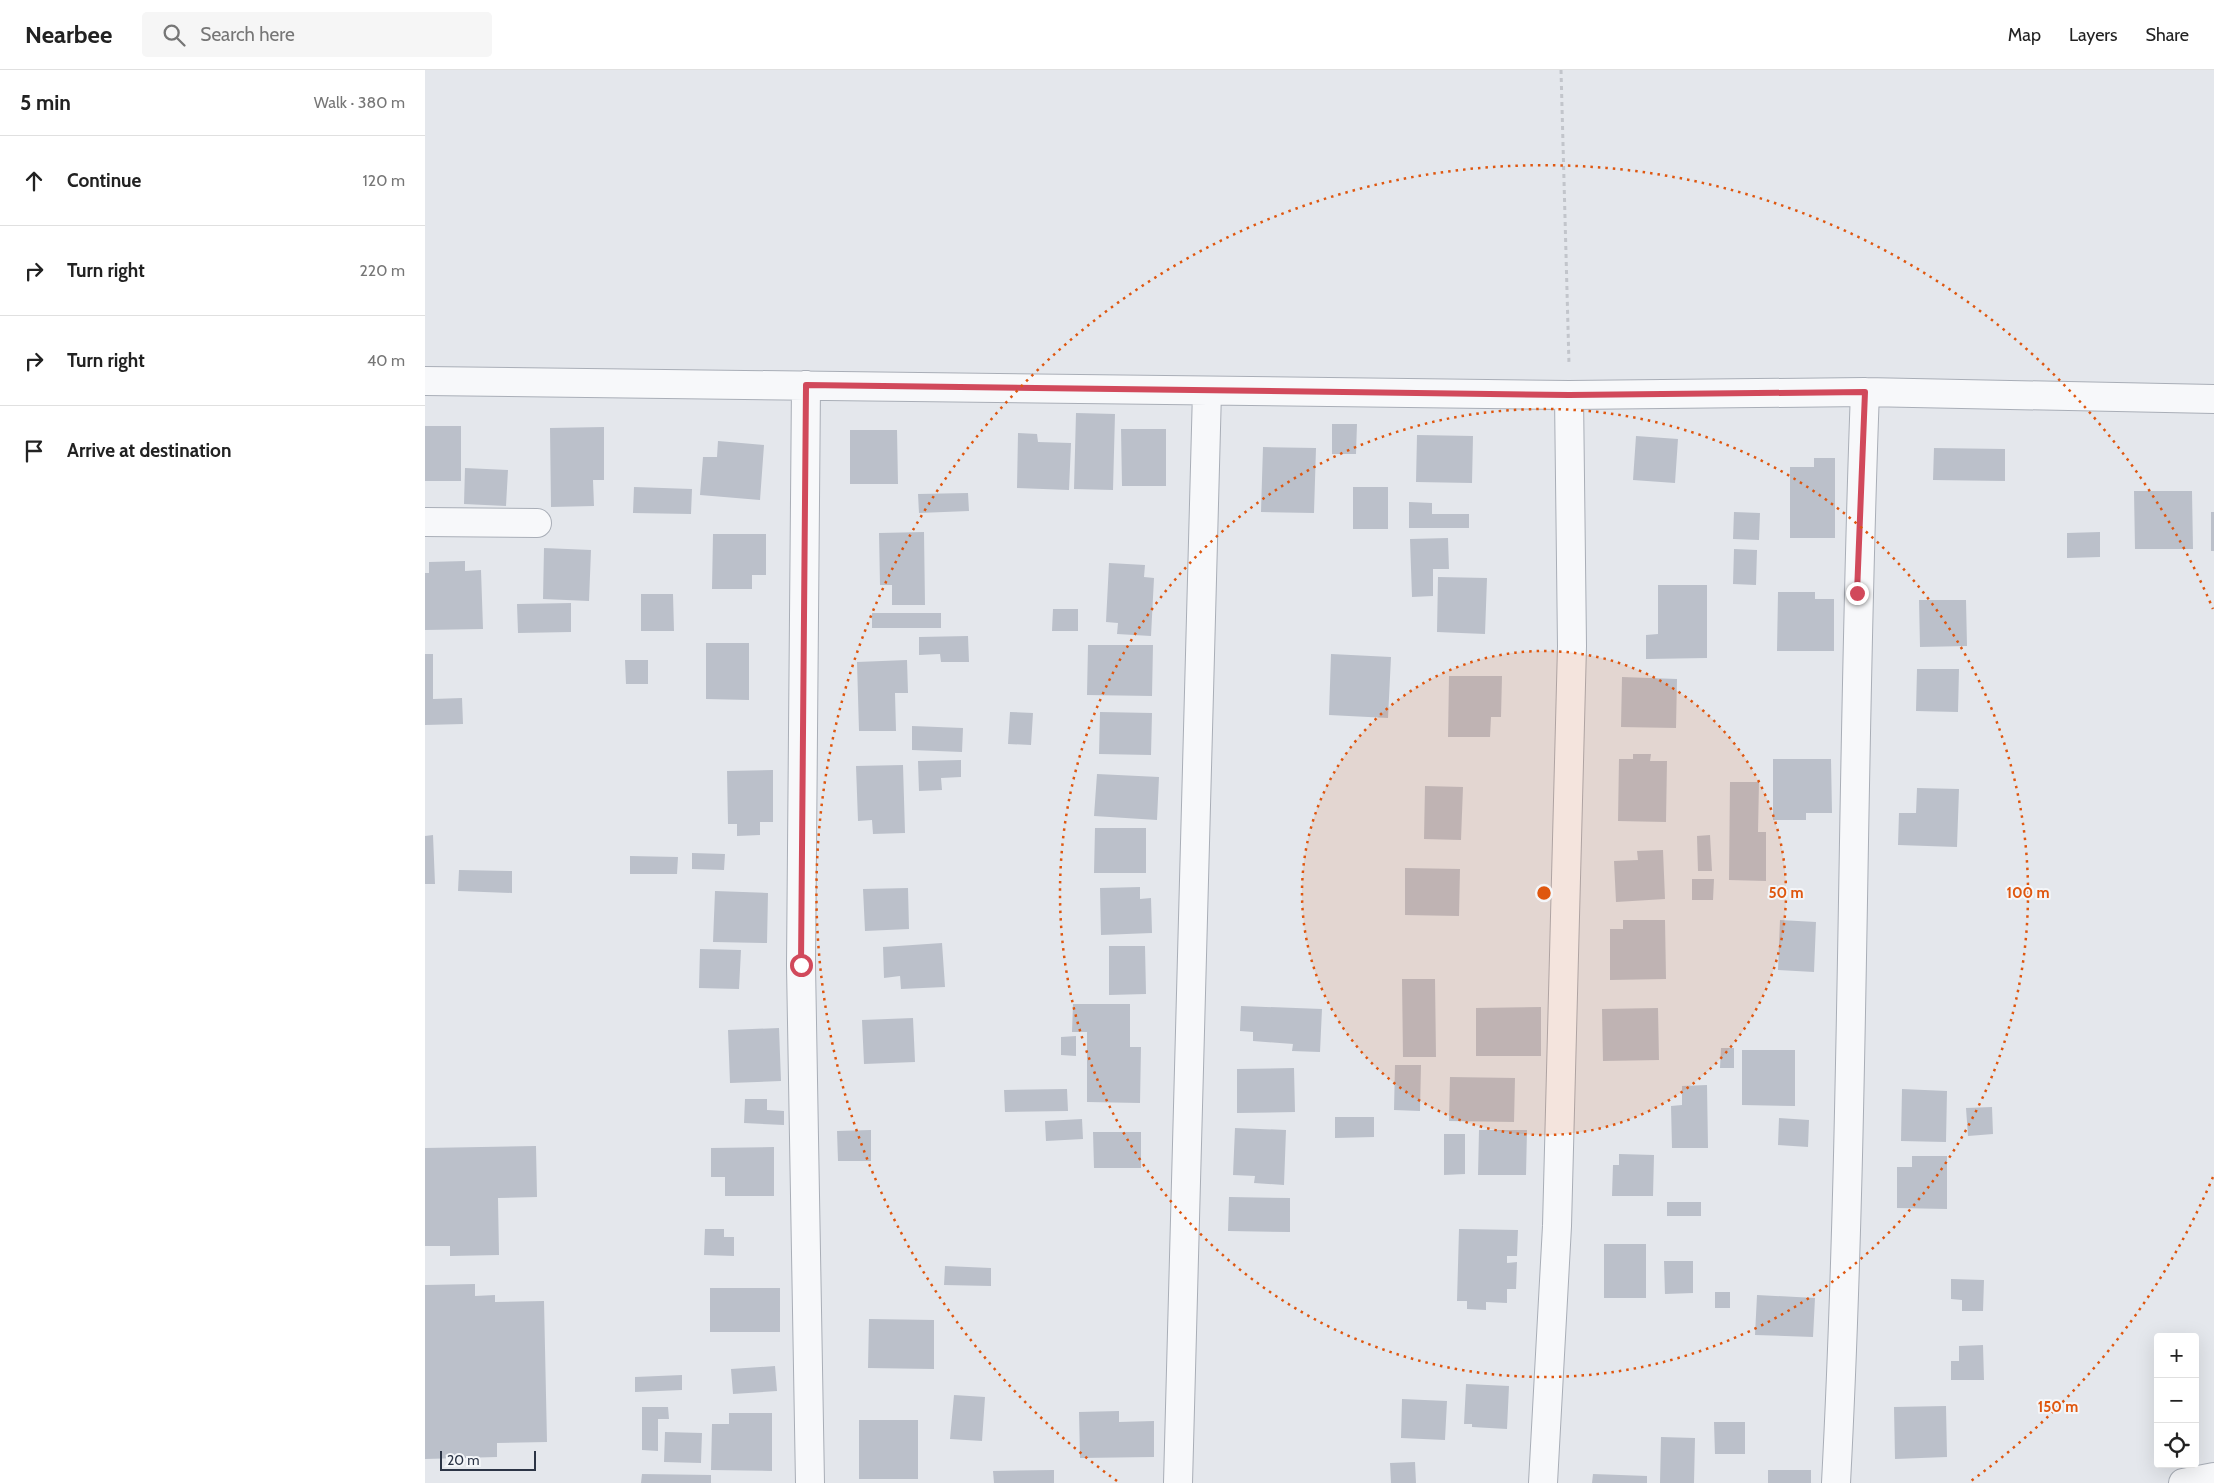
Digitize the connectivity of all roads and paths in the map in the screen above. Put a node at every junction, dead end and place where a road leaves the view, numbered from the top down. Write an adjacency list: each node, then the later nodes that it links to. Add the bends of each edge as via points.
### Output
1 (1561, 70): 6 (path)
2 (425, 381): 3 (street)
3 (806, 385): 4 (street); 11 (street, via 801,965)
4 (1207, 391): 6 (street); 12 (street)
5 (1865, 392): 6 (street); 7 (street); 14 (street, via 1857,603 1844,1322)
6 (1569, 395): 13 (street, via 1572,646 1557,1226)
7 (2214, 399)
8 (425, 522): 9 (street)
9 (537, 522)
10 (2214, 1477): 15 (street)
11 (810, 1483)
12 (1178, 1483)
13 (1543, 1483)
14 (1836, 1483)
15 (2183, 1483)

